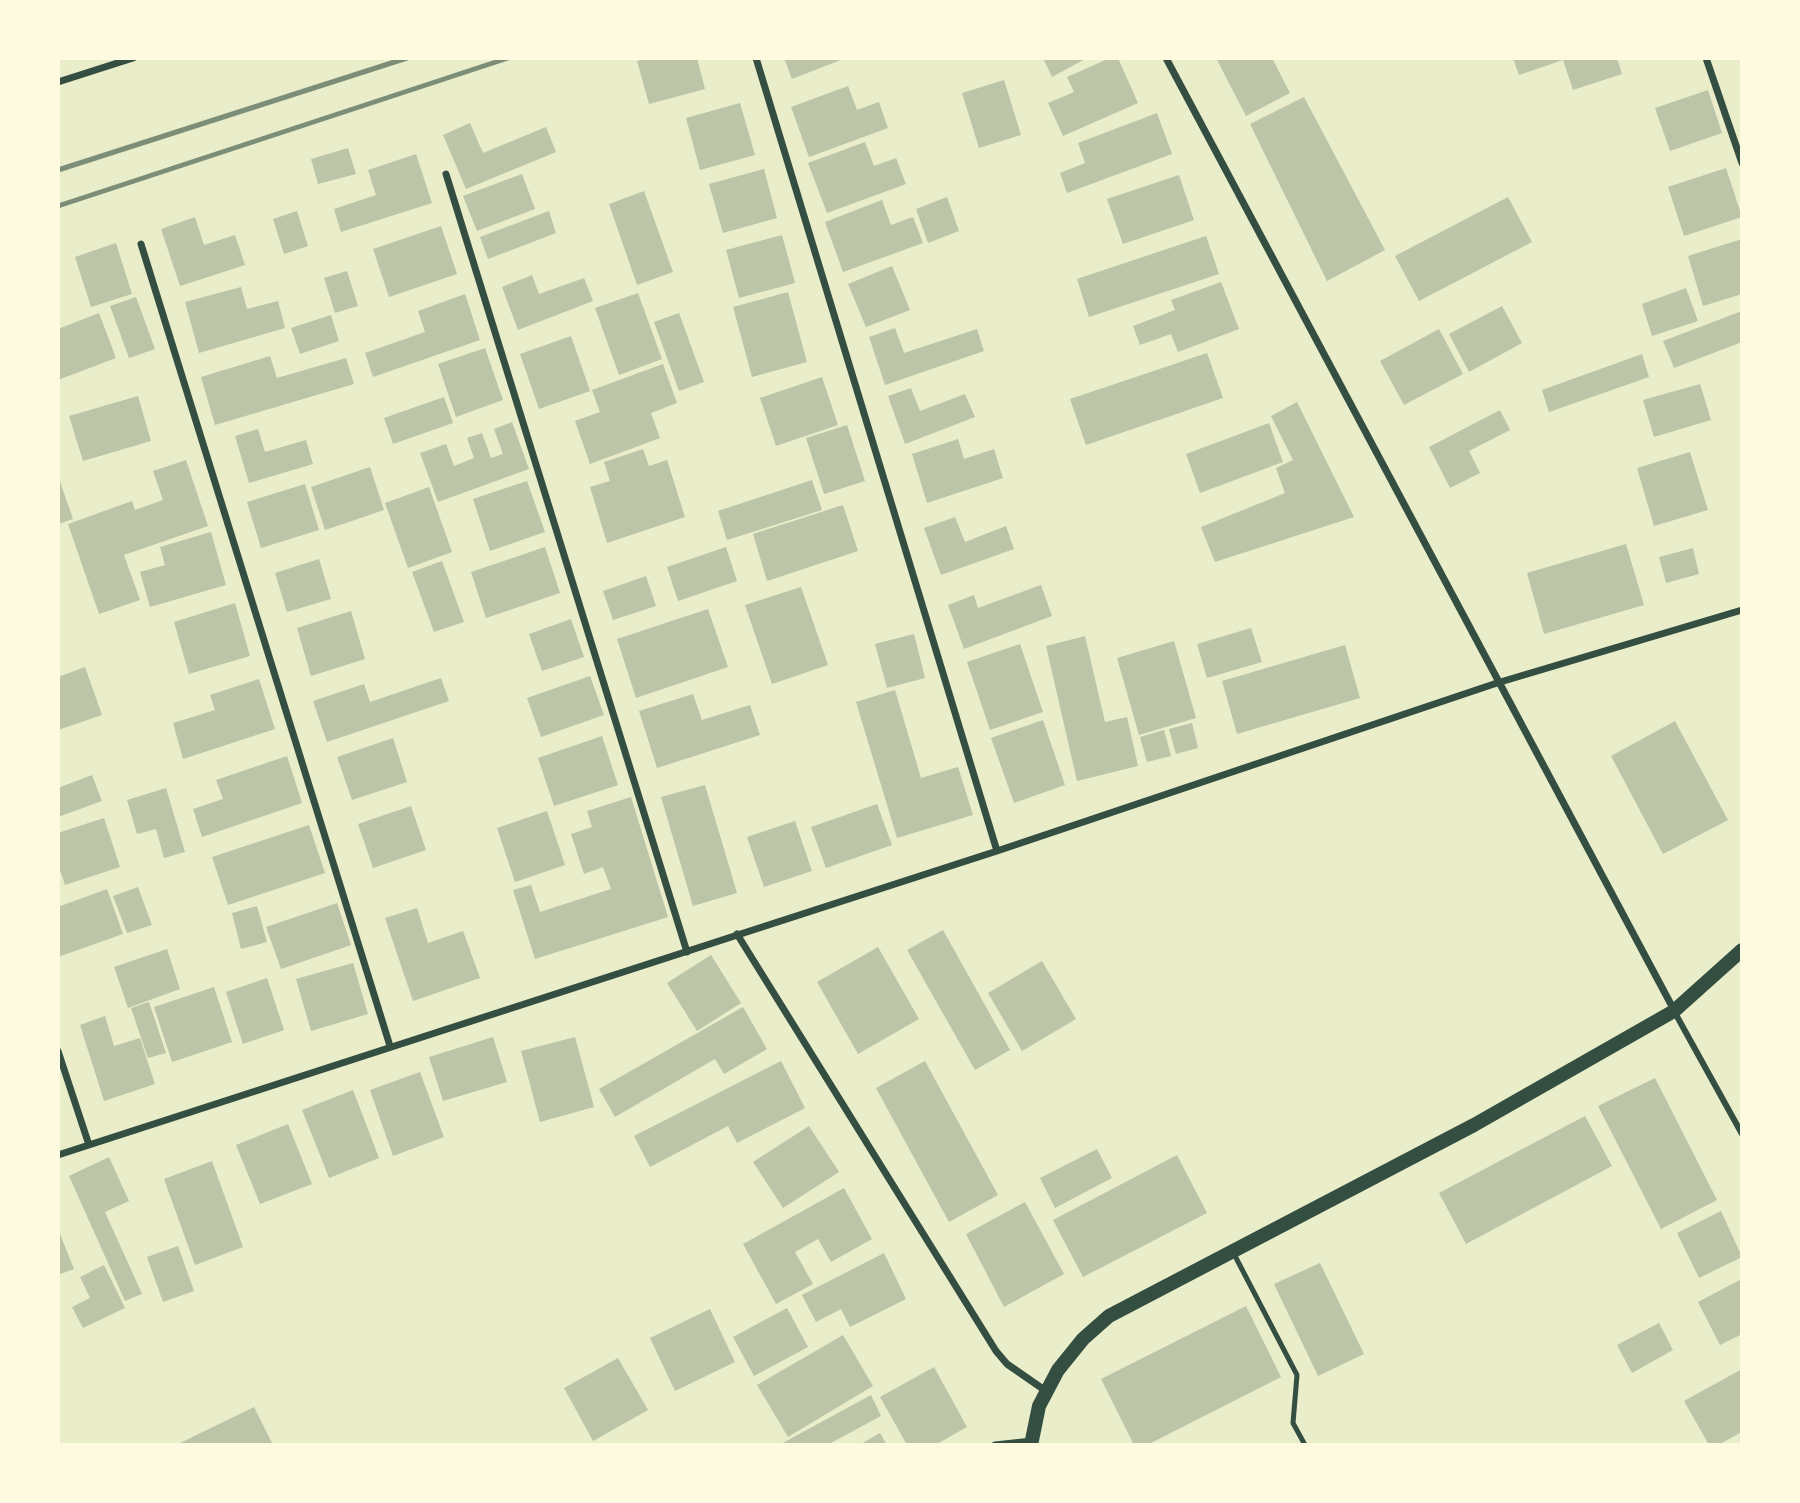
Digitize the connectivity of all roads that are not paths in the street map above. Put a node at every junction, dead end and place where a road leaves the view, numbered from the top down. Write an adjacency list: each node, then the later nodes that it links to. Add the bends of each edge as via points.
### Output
1 (134, 58): 5 (street)
2 (756, 58): 11 (street)
3 (1166, 58): 10 (street)
4 (1706, 58): 6 (street)
5 (58, 82)
6 (1742, 163)
7 (446, 174): 14 (street)
8 (141, 244): 16 (street)
9 (1742, 610): 10 (street)
10 (1497, 683): 11 (street); 15 (street)
11 (997, 851): 12 (street)
12 (737, 934): 14 (street); 22 (street, via 996,1351)
13 (1742, 950): 15 (main road)
14 (687, 952): 16 (street)
15 (1674, 1011): 18 (street); 21 (main road, via 1474,1125)
16 (390, 1046): 19 (street)
17 (58, 1051): 19 (street)
18 (1742, 1134)
19 (89, 1145): 20 (street)
20 (58, 1155)
21 (1232, 1251): 22 (main road, via 1109,1315 1083,1339); 25 (lane, via 1297,1374 1293,1423)
22 (1046, 1391): 23 (main road)
23 (1031, 1443): 24 (street)
24 (995, 1445)
25 (1305, 1445)

